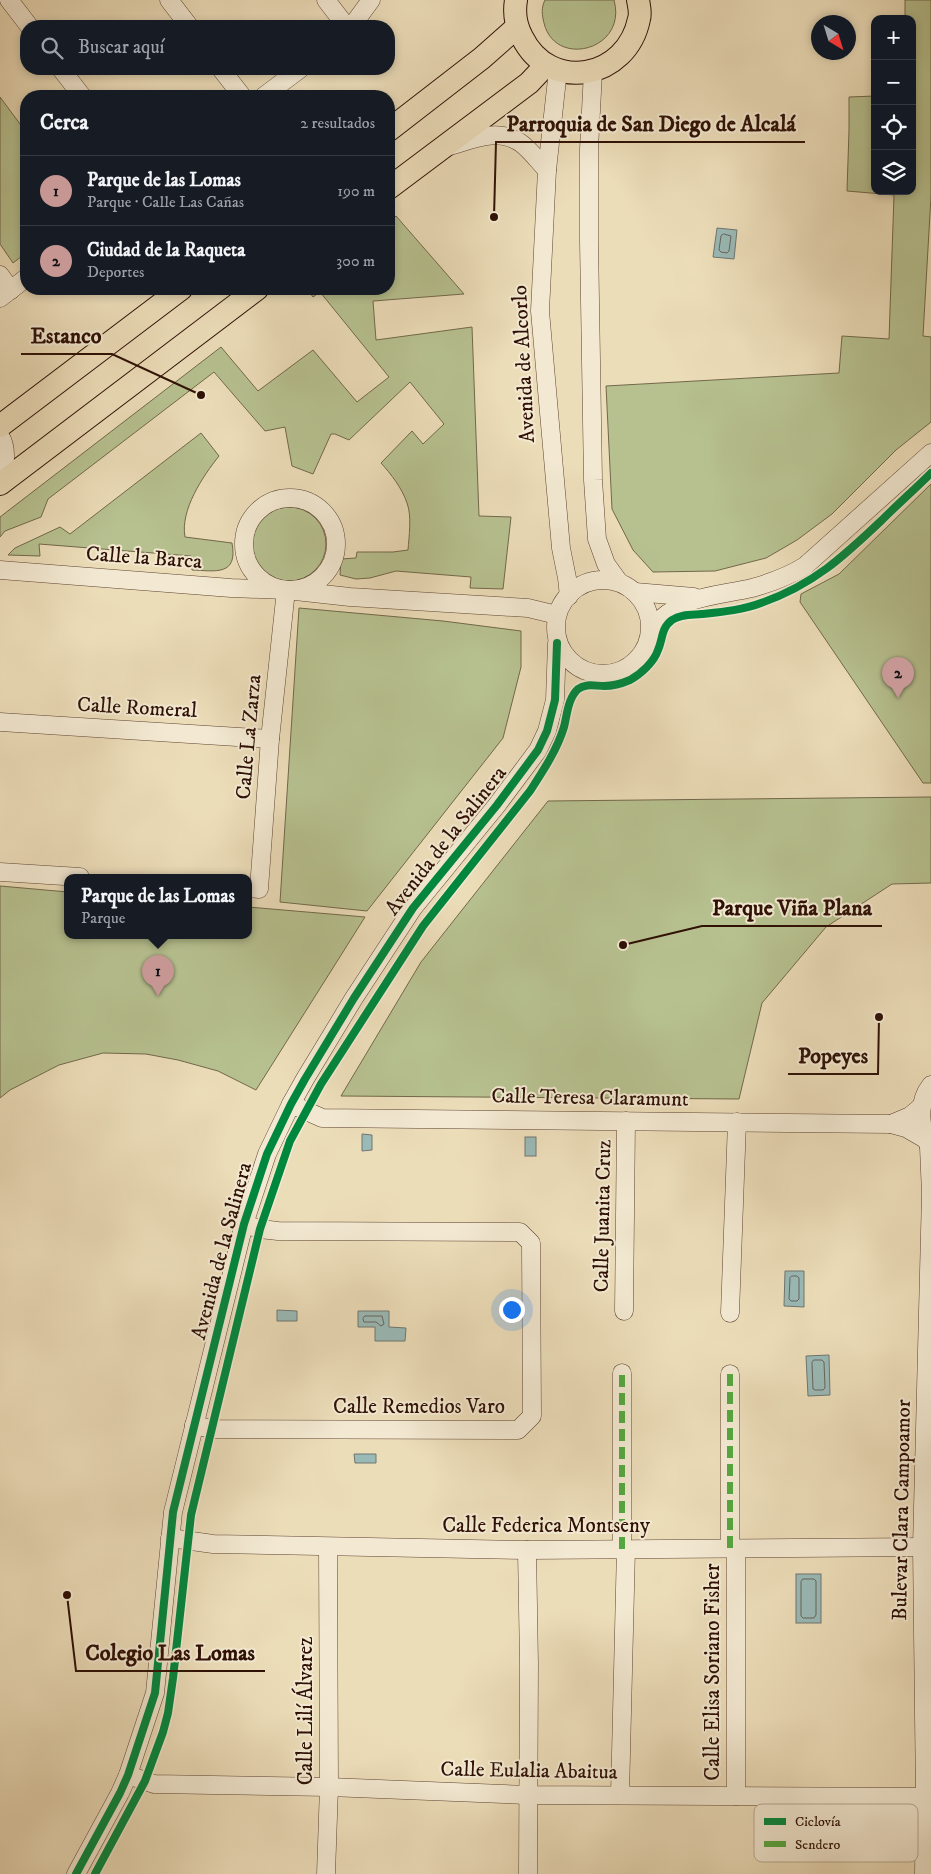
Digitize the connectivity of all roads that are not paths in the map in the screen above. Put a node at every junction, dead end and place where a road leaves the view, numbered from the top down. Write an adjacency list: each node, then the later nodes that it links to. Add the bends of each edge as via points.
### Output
1 (8, 0): 7 (street)
2 (169, 0): 8 (street)
3 (326, 0): 9 (street)
4 (371, 0): 10 (street)
5 (516, 0): 11 (main road)
6 (638, 0): 13 (main road, via 640,17 630,45 614,62)
7 (24, 20)
8 (184, 20)
9 (341, 20)
10 (356, 20)
11 (517, 27): 12 (main road, via 528,49); 20 (main road)
12 (552, 68): 13 (main road, via 576,73); 21 (main road); 22 (street, Avenida de Alcorlo)
13 (593, 72): 36 (street, via 588,241 593,480 597,540 606,564)
14 (66, 75): 17 (street)
15 (226, 75): 18 (street)
16 (292, 75): 19 (street)
17 (77, 90)
18 (237, 90)
19 (272, 90)
20 (395, 125)
21 (440, 149): 22 (street, via 483,136 501,135 521,143); 23 (main road)
22 (546, 170): 40 (street, Avenida de Alcorlo, via 540,311)
23 (395, 183)
24 (0, 275): 26 (street)
25 (20, 283): 26 (street)
26 (5, 294)
27 (173, 295): 29 (main road)
28 (249, 295): 32 (main road)
29 (0, 426)
30 (0, 436): 32 (street, via 5,451)
31 (931, 452): 41 (street, via 805,566 753,588)
32 (0, 484)
33 (250, 568): 35 (street, via 244,538 257,511 269,502 299,498 325,513 333,526 336,542); 37 (street); 38 (street, Calle la Barca, via 272,586)
34 (0, 570): 37 (street, Calle la Barca)
35 (328, 571): 38 (street, Calle la Barca, via 316,582); 42 (street, via 336,585)
36 (618, 582): 39 (street); 40 (street, via 601,578 591,580)
37 (230, 588): 38 (street, Calle la Barca)
38 (286, 590): 42 (street, Calle la Barca); 49 (street, Calle La Zarza)
39 (635, 592): 41 (street); 44 (street, via 647,607)
40 (568, 596): 43 (street)
41 (707, 596): 44 (street, via 682,603)
42 (350, 597): 43 (street, Calle la Barca, via 528,608)
43 (557, 614): 45 (street)
44 (651, 629): 46 (street, via 645,650 627,668 613,674)
45 (557, 643): 46 (street, via 566,658); 47 (street, Avenida de la Salinera)
46 (584, 670): 47 (street, Avenida de la Salinera, via 570,678)
47 (555, 700): 54 (street, Avenida de la Salinera, via 538,750 413,908 354,998)
48 (0, 722): 49 (street, Calle Romeral)
49 (270, 739): 52 (street, Calle La Zarza)
50 (0, 872): 51 (street)
51 (64, 876)
52 (253, 889)
53 (931, 1085): 55 (street)
54 (291, 1104): 56 (street, Calle Teresa Claramunt, via 322,1118); 60 (street, Avenida de la Salinera, via 267,1154)
55 (922, 1106): 58 (street, Calle Teresa Claramunt, via 910,1116); 59 (street, Bulevar Clara Campoamor)
56 (626, 1121): 57 (street, Calle Teresa Claramunt); 61 (street, Calle Juanita Cruz)
57 (737, 1122): 58 (street, Calle Teresa Claramunt); 62 (street)
58 (891, 1124): 59 (street, Calle Teresa Claramunt, via 906,1128)
59 (928, 1145): 68 (street, Bulevar Clara Campoamor, via 930,1194)
60 (244, 1224): 65 (street, Avenida de la Salinera); 65 (street, Calle Remedios Varo, via 278,1231 520,1232 531,1243 532,1416 518,1430 211,1429)
61 (624, 1311)
62 (730, 1313)
63 (622, 1373): 70 (street)
64 (730, 1374): 69 (street, Calle Elisa Soriano Fisher)
65 (194, 1425): 66 (street, Avenida de la Salinera)
66 (170, 1538): 67 (street, Calle Federica Montseny, via 213,1544); 72 (street, Avenida de la Salinera, via 155,1693)
67 (328, 1547): 71 (street, Calle Federica Montseny); 73 (street, Calle Lilí Álvarez)
68 (922, 1547): 69 (street, Calle Federica Montseny); 77 (street, Bulevar Clara Campoamor)
69 (733, 1548): 70 (street, Calle Federica Montseny); 76 (street, Calle Elisa Soriano Fisher)
70 (624, 1549): 71 (street, Calle Federica Montseny); 75 (street)
71 (527, 1550): 74 (street)
72 (128, 1775): 73 (street, Calle Eulalia Abaitua, via 154,1784); 78 (street, Avenida de la Salinera)
73 (329, 1787): 74 (street, Calle Eulalia Abaitua); 79 (street, Calle Lilí Álvarez)
74 (528, 1795): 75 (street, Calle Eulalia Abaitua); 80 (street)
75 (620, 1795): 76 (street, Calle Eulalia Abaitua)
76 (736, 1796): 77 (street, Calle Eulalia Abaitua)
77 (928, 1797): 81 (street, Bulevar Clara Campoamor)
78 (76, 1874)
79 (326, 1874)
80 (528, 1874)
81 (924, 1874)

